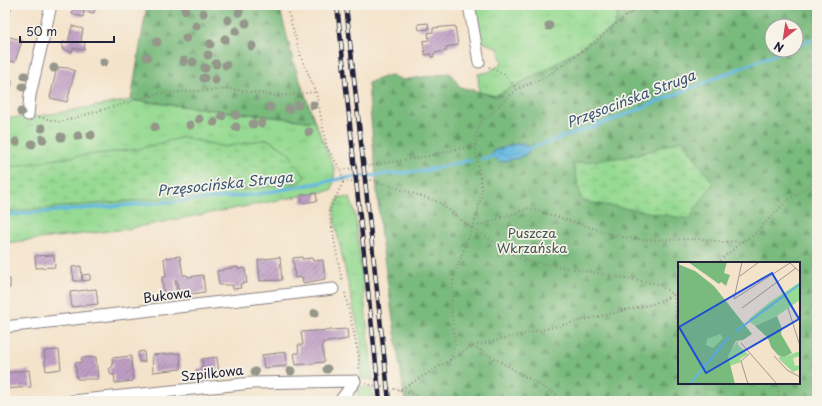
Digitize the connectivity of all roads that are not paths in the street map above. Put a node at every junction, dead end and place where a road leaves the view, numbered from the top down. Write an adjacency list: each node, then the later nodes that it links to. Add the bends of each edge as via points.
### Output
1 (50, 5): 4 (street)
2 (469, 5): 3 (street)
3 (479, 62)
4 (28, 115)
5 (340, 289): 6 (street, Bukowa)
6 (5, 327)
7 (72, 401): 8 (street, Szpilkowa, via 252,383 355,381)
8 (340, 401)

